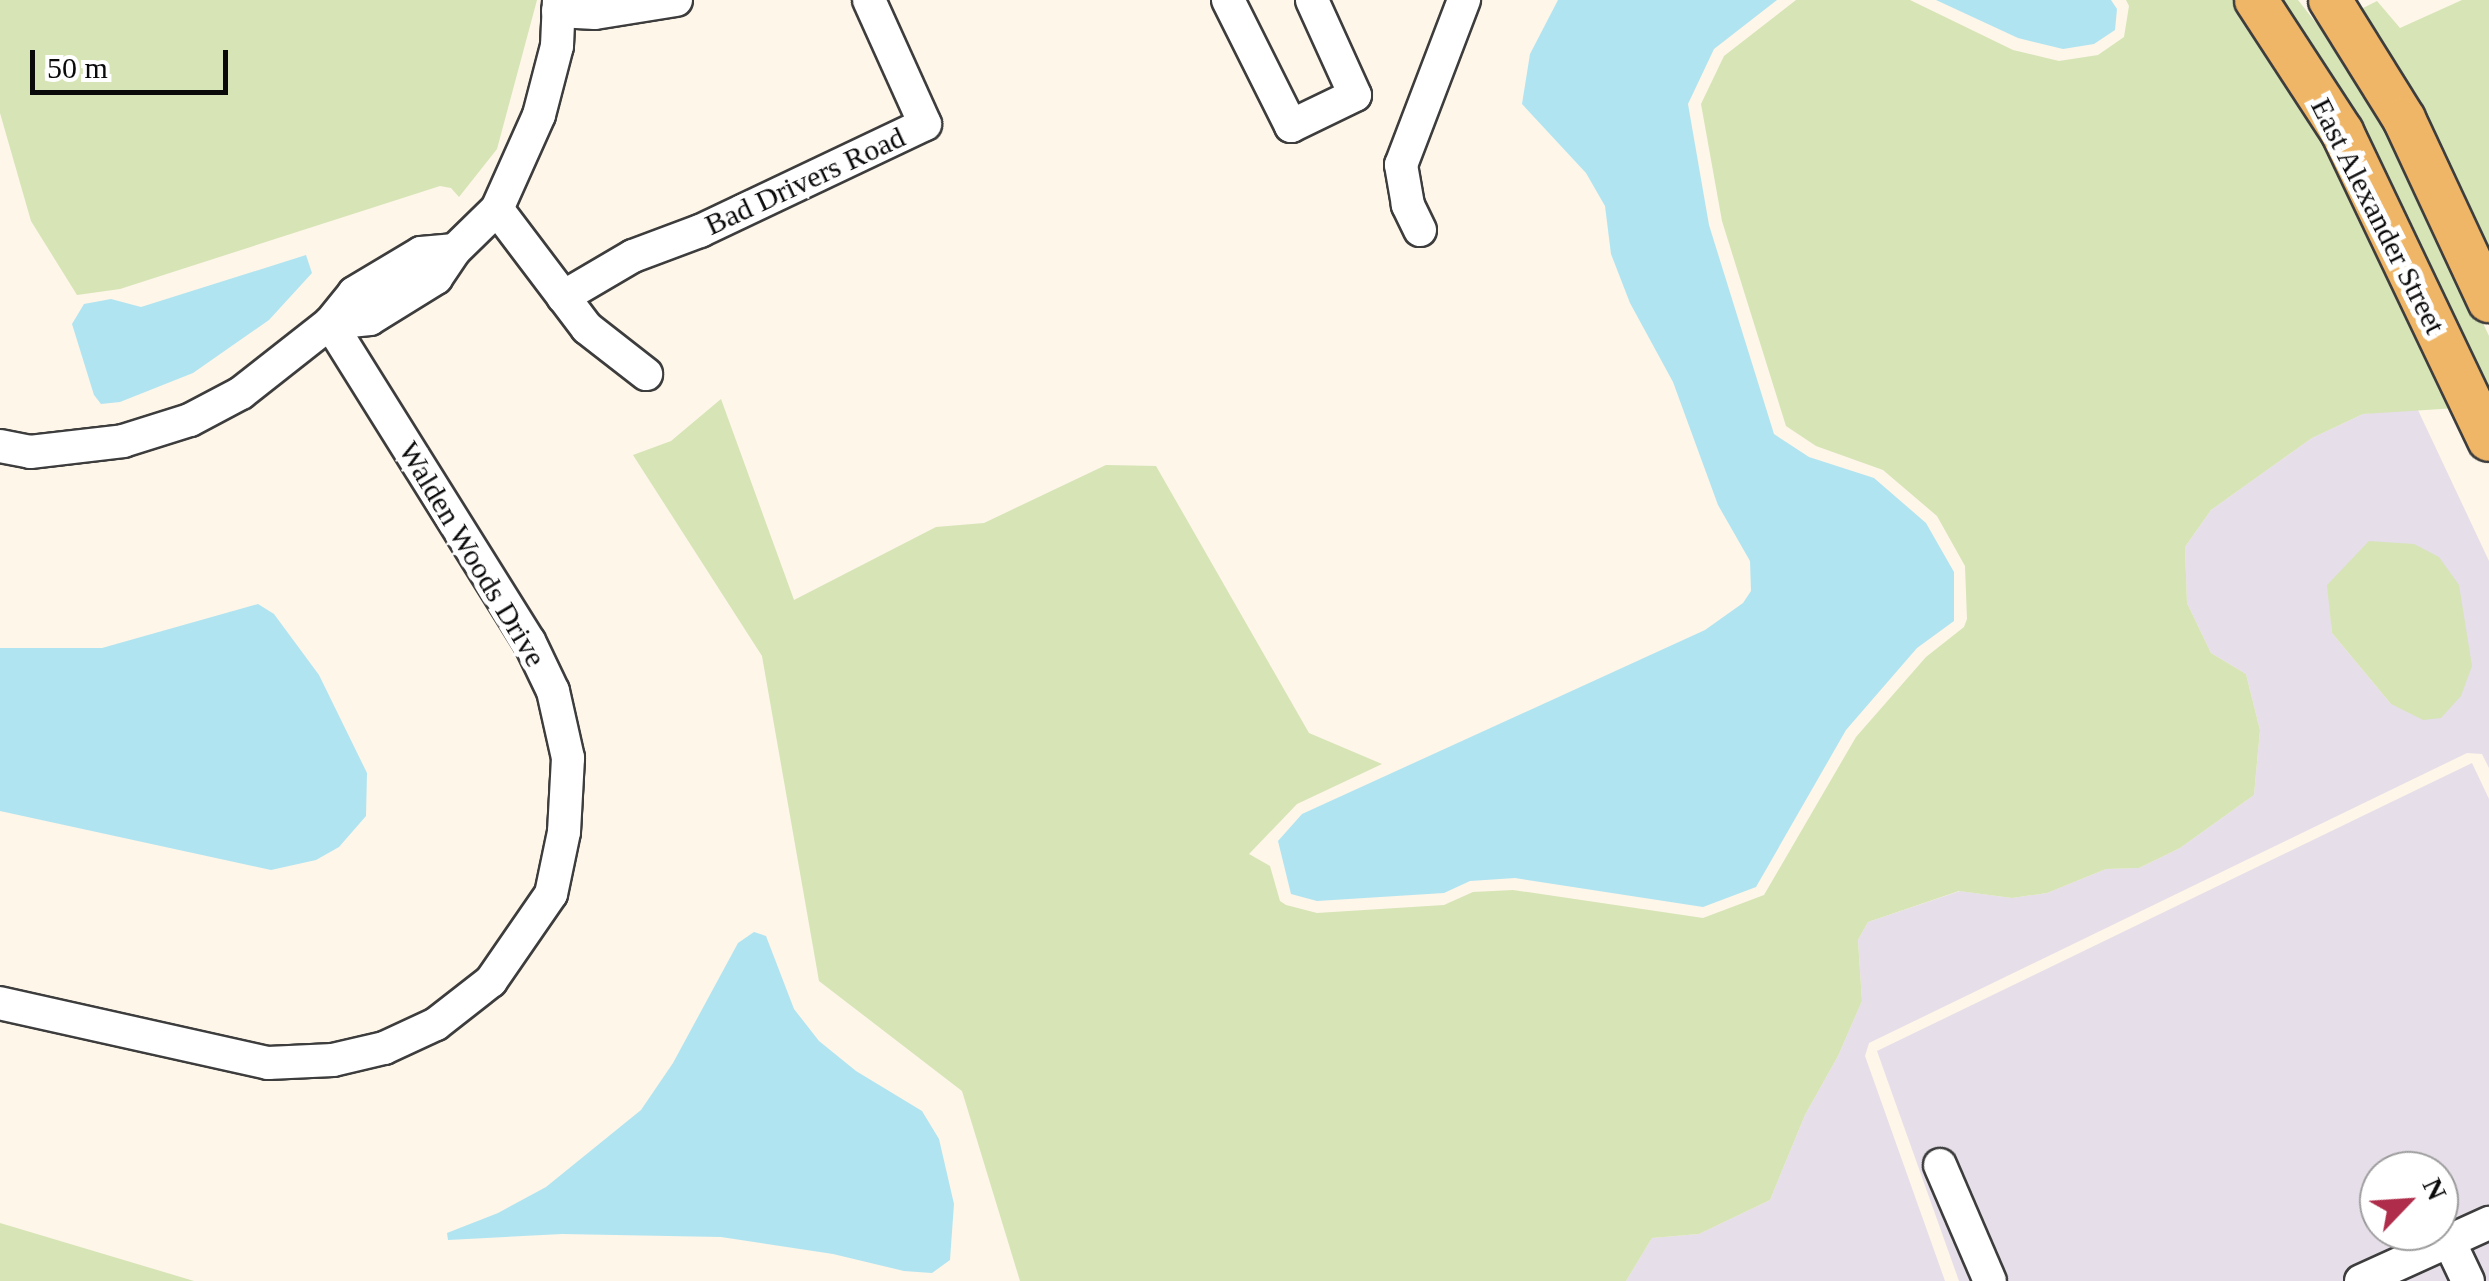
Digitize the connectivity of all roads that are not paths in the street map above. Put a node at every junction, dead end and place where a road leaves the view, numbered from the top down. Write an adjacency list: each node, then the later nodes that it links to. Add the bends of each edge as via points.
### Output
1 (676, 0): 8 (street, via 595,13)
2 (870, 0): 11 (street, Bad Drivers Road, via 925,124 700,232 633,256)
3 (1228, 0): 4 (street, via 1291,126 1355,95)
4 (1312, 0)
5 (1464, 0): 10 (street, via 1401,165)
6 (2256, 0): 15 (main road, East Alexander Street, via 2342,132)
7 (2330, 0): 12 (main road, East Alexander Street, via 2404,119)
8 (558, 6): 9 (street, via 557,46 539,114)
9 (497, 209): 11 (street); 13 (street, via 455,250 421,254 354,293)
10 (1420, 230)
11 (563, 297): 14 (street, via 586,328)
12 (2489, 300)
13 (330, 324): 16 (street, via 242,393 190,420 123,441 30,452); 17 (street, Walden Woods Drive, via 530,641 553,691 568,758 564,832 551,894 492,980 436,1024 384,1048 333,1060 268,1063)
14 (646, 374)
15 (2489, 440)
16 (0, 446)
17 (0, 1004)
18 (1940, 1165): 23 (street)
19 (2489, 1223): 20 (street)
20 (2459, 1236)
21 (2427, 1251): 24 (street)
22 (2454, 1251): 25 (street)
23 (1990, 1281)
24 (2361, 1281)
25 (2468, 1281)

